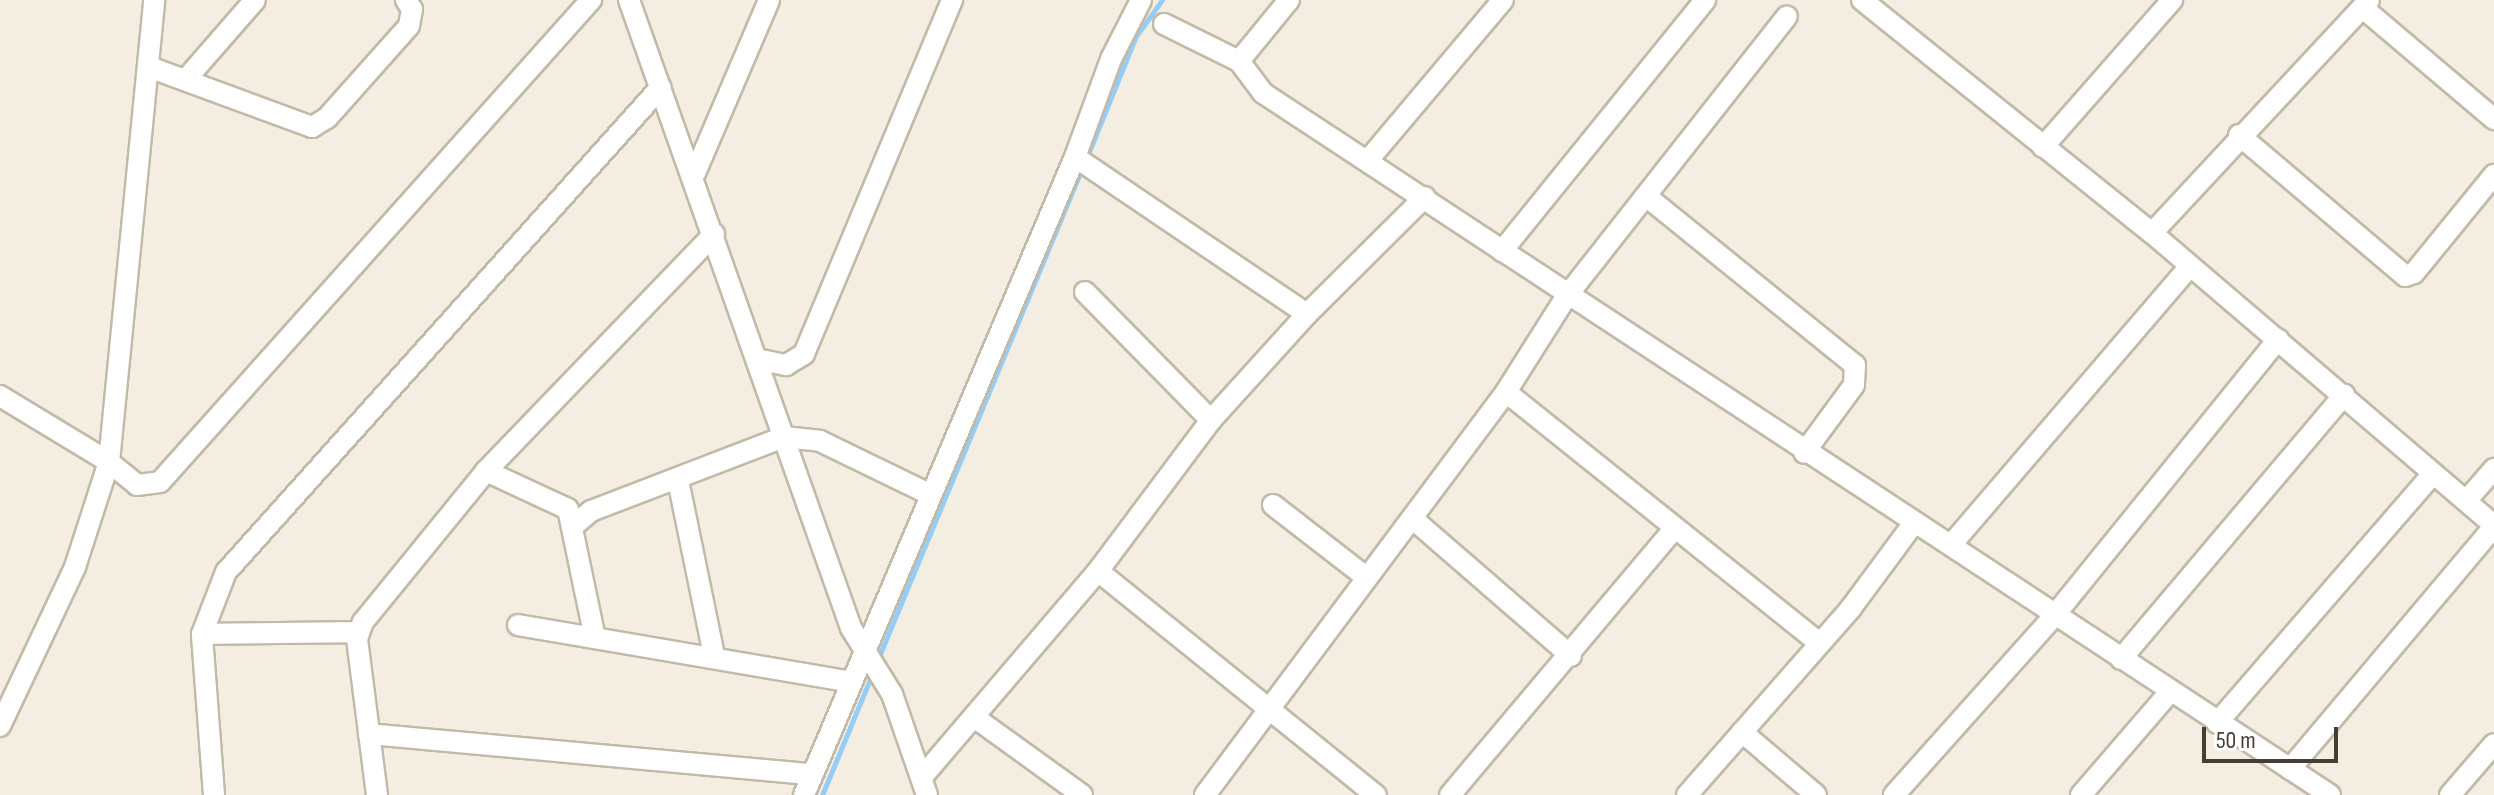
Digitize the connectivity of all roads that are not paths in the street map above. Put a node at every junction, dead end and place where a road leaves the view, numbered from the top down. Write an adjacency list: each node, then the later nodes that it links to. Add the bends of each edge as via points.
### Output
1 (154, 0): 18 (street)
2 (255, 0): 19 (street)
3 (406, 0): 19 (street, via 412,9 409,26 327,118 312,127)
4 (591, 0): 45 (street, via 160,482 137,485)
5 (629, 0): 20 (street)
6 (769, 0): 26 (street)
7 (952, 0): 38 (street, via 804,354 786,365)
8 (1289, 0): 17 (street)
9 (1503, 0): 24 (street)
10 (1705, 0): 32 (street)
11 (2172, 0): 23 (street)
12 (1866, 1): 23 (street)
13 (1131, 3): 25 (street)
14 (2366, 4): 21 (street); 22 (street)
15 (1787, 16): 28 (street)
16 (1164, 24): 17 (street)
17 (1239, 61): 24 (street, via 1263,93)
18 (149, 67): 19 (street); 45 (street)
19 (187, 78)
20 (661, 87): 26 (street); 64 (street, via 244,550 226,572)
21 (2494, 119)
22 (2239, 135): 27 (street, via 2405,276 2414,273); 30 (street)
23 (2043, 147): 30 (street)
24 (1369, 159): 29 (street)
25 (1079, 160): 36 (street, via 1116,180); 50 (street)
26 (695, 173): 31 (street)
27 (2494, 175)
28 (1646, 196): 35 (street); 44 (street, via 1855,365 1854,385)
29 (1425, 197): 32 (street); 36 (street)
30 (2152, 233): 33 (street)
31 (714, 234): 38 (street); 47 (street)
32 (1502, 251): 35 (street)
33 (2188, 268): 37 (street); 58 (street)
34 (1085, 292): 42 (street)
35 (1566, 297): 39 (street); 44 (street)
36 (1307, 314): 42 (street)
37 (2278, 339): 40 (street); 61 (street)
38 (757, 359): 43 (street)
39 (1506, 392): 53 (street); 57 (street)
40 (2344, 395): 48 (street); 70 (street)
41 (0, 396): 45 (street)
42 (1211, 420): 59 (street)
43 (784, 437): 49 (street); 50 (street, via 820,441); 67 (street, via 851,628)
44 (1804, 453): 54 (street)
45 (109, 462): 76 (street, via 75,567)
46 (2494, 469): 51 (street)
47 (486, 471): 56 (street, via 568,509); 63 (street)
48 (2432, 475): 51 (street); 75 (street)
49 (678, 480): 56 (street, via 591,511); 68 (street)
50 (931, 495): 67 (street)
51 (2466, 501): 55 (street)
52 (1273, 505): 60 (street)
53 (1413, 519): 60 (street); 69 (street)
54 (1914, 523): 58 (street); 66 (street, via 1851,608)
55 (2494, 526): 80 (street)
56 (572, 527): 65 (street)
57 (1674, 529): 66 (street); 69 (street)
58 (1951, 545): 61 (street)
59 (1098, 571): 73 (street); 74 (street)
60 (1367, 578): 73 (street)
61 (2054, 616): 70 (street); 92 (street)
62 (518, 625): 65 (street)
63 (357, 632): 64 (street); 78 (street)
64 (202, 634): 84 (street)
65 (595, 638): 68 (street)
66 (1818, 642): 77 (street)
67 (870, 654): 71 (street); 82 (street, via 892,694)
68 (714, 655): 71 (street)
69 (1571, 656): 89 (street)
70 (2121, 659): 72 (street)
71 (850, 682): 81 (street)
72 (2170, 692): 75 (street); 93 (street)
73 (1269, 708): 83 (street); 88 (street)
74 (974, 717): 82 (street); 87 (street)
75 (2217, 723): 80 (street)
76 (0, 726)
77 (1742, 732): 90 (street); 91 (street)
78 (369, 734): 81 (street); 85 (street)
79 (2494, 744): 95 (street)
80 (2290, 769): 94 (street)
81 (812, 774): 86 (street)
82 (924, 786)
83 (1207, 794)
84 (214, 795)
85 (377, 795)
86 (804, 795)
87 (1082, 795)
88 (1376, 795)
89 (1450, 795)
90 (1687, 795)
91 (1816, 795)
92 (1894, 795)
93 (2081, 795)
94 (2330, 795)
95 (2450, 795)

